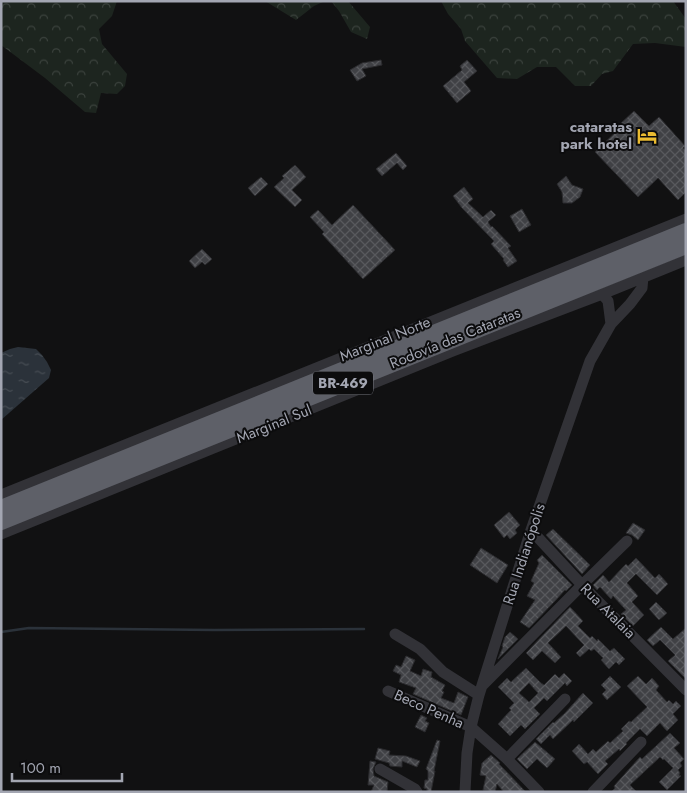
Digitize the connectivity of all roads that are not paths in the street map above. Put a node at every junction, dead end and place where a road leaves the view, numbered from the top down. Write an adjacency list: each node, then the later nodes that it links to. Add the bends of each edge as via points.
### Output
1 (686, 218): 3 (street, Marginal Norte)
2 (686, 231): 7 (highway, Rodovía das Cataratas / BR-469)
3 (627, 242): 7 (highway); 10 (street, Marginal Norte)
4 (686, 246): 6 (highway, Rodovía das Cataratas / BR-469)
5 (686, 259): 6 (highway)
6 (641, 271): 8 (street, Marginal Sul / BR-469); 9 (street, Rua Indianópolis, via 642,288); 13 (highway, Rodovía das Cataratas / BR-469)
7 (582, 273): 11 (highway, Rodovía das Cataratas / BR-469)
8 (602, 294): 9 (street, via 608,301); 12 (street, Marginal Sul / BR-469)
9 (611, 324): 14 (street, Rua Indianópolis, via 590,361)
10 (1, 495)
11 (1, 508)
12 (58, 511): 13 (highway); 15 (street, Marginal Sul / BR-469)
13 (1, 523)
14 (531, 530): 17 (street, Rua Atalaia); 21 (street, Rua Indianópolis)
15 (1, 534)
16 (627, 542): 17 (street)
17 (582, 585): 19 (street, Rua Atalaia); 21 (street)
18 (395, 634): 21 (street, via 420,649 442,672)
19 (686, 690)
20 (388, 691): 23 (street, Beco Penha)
21 (480, 691): 23 (street, Rua Indianópolis)
22 (565, 699): 25 (street)
23 (470, 727): 25 (street, Beco Penha); 28 (street, Rua Indianópolis)
24 (641, 742): 30 (street)
25 (507, 759): 29 (street, Beco Penha)
26 (380, 769): 27 (street)
27 (416, 792)
28 (465, 792)
29 (539, 792)
30 (593, 792)

